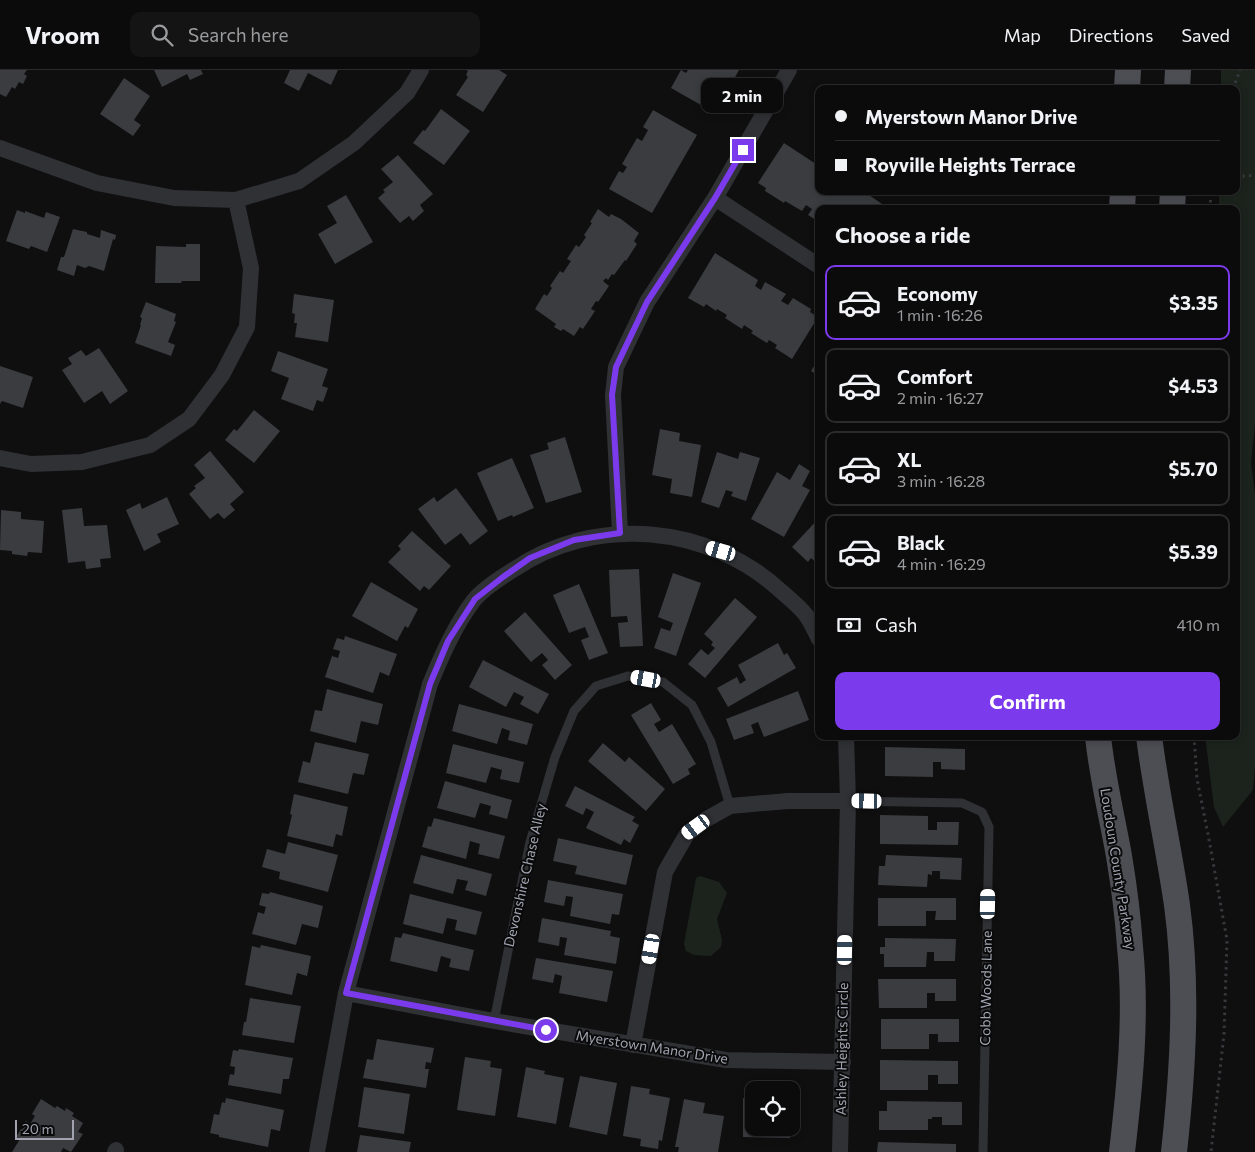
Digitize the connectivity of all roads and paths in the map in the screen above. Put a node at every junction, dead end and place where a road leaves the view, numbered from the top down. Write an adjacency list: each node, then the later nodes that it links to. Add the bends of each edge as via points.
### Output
1 (421, 70): 13 (street, via 407,93 354,143 299,180)
2 (788, 70): 12 (street)
3 (1128, 70): 6 (main road)
4 (1178, 70): 7 (main road)
5 (1240, 70): 8 (path)
6 (1127, 85)
7 (1177, 85)
8 (1234, 85)
9 (0, 148): 13 (street, via 97,184 174,198)
10 (1240, 176): 11 (path)
11 (1255, 176)
12 (715, 198): 14 (street); 16 (street, via 647,302 616,367 612,395)
13 (236, 200): 15 (street, via 251,268 247,327 222,375 189,419 150,445 82,462 32,464)
14 (815, 263)
15 (0, 458)
16 (620, 533): 17 (street, via 669,536 721,551 764,576 806,615); 24 (street, via 574,540 530,558 475,599 448,641 430,684)
17 (815, 632)
18 (846, 740): 22 (street, Ashley Heights Circle)
19 (1099, 740): 31 (main road, Loudoun County Parkway, via 1131,949 1131,1070)
20 (1149, 740): 32 (main road, via 1177,906 1182,970 1183,1021)
21 (1194, 740): 33 (path, via 1197,779 1227,940 1224,1034)
22 (848, 801): 23 (street, via 788,801); 27 (street, Ashley Heights Circle); 30 (lane, Cobb Woods Lane, via 962,803 982,812 989,827)
23 (730, 806): 25 (lane, Devonshire Chase Alley, via 711,742 692,706 663,682 628,676 596,686 574,711 555,757 530,842); 26 (street, via 687,834 665,872)
24 (346, 993): 25 (street, Myerstown Manor Drive); 28 (street)
25 (494, 1021): 26 (street, Myerstown Manor Drive)
26 (633, 1045): 27 (street, Myerstown Manor Drive, via 726,1060)
27 (843, 1062): 29 (street, Ashley Heights Circle)
28 (316, 1152)
29 (840, 1152)
30 (983, 1152)
31 (1122, 1152)
32 (1174, 1152)
33 (1211, 1152)

